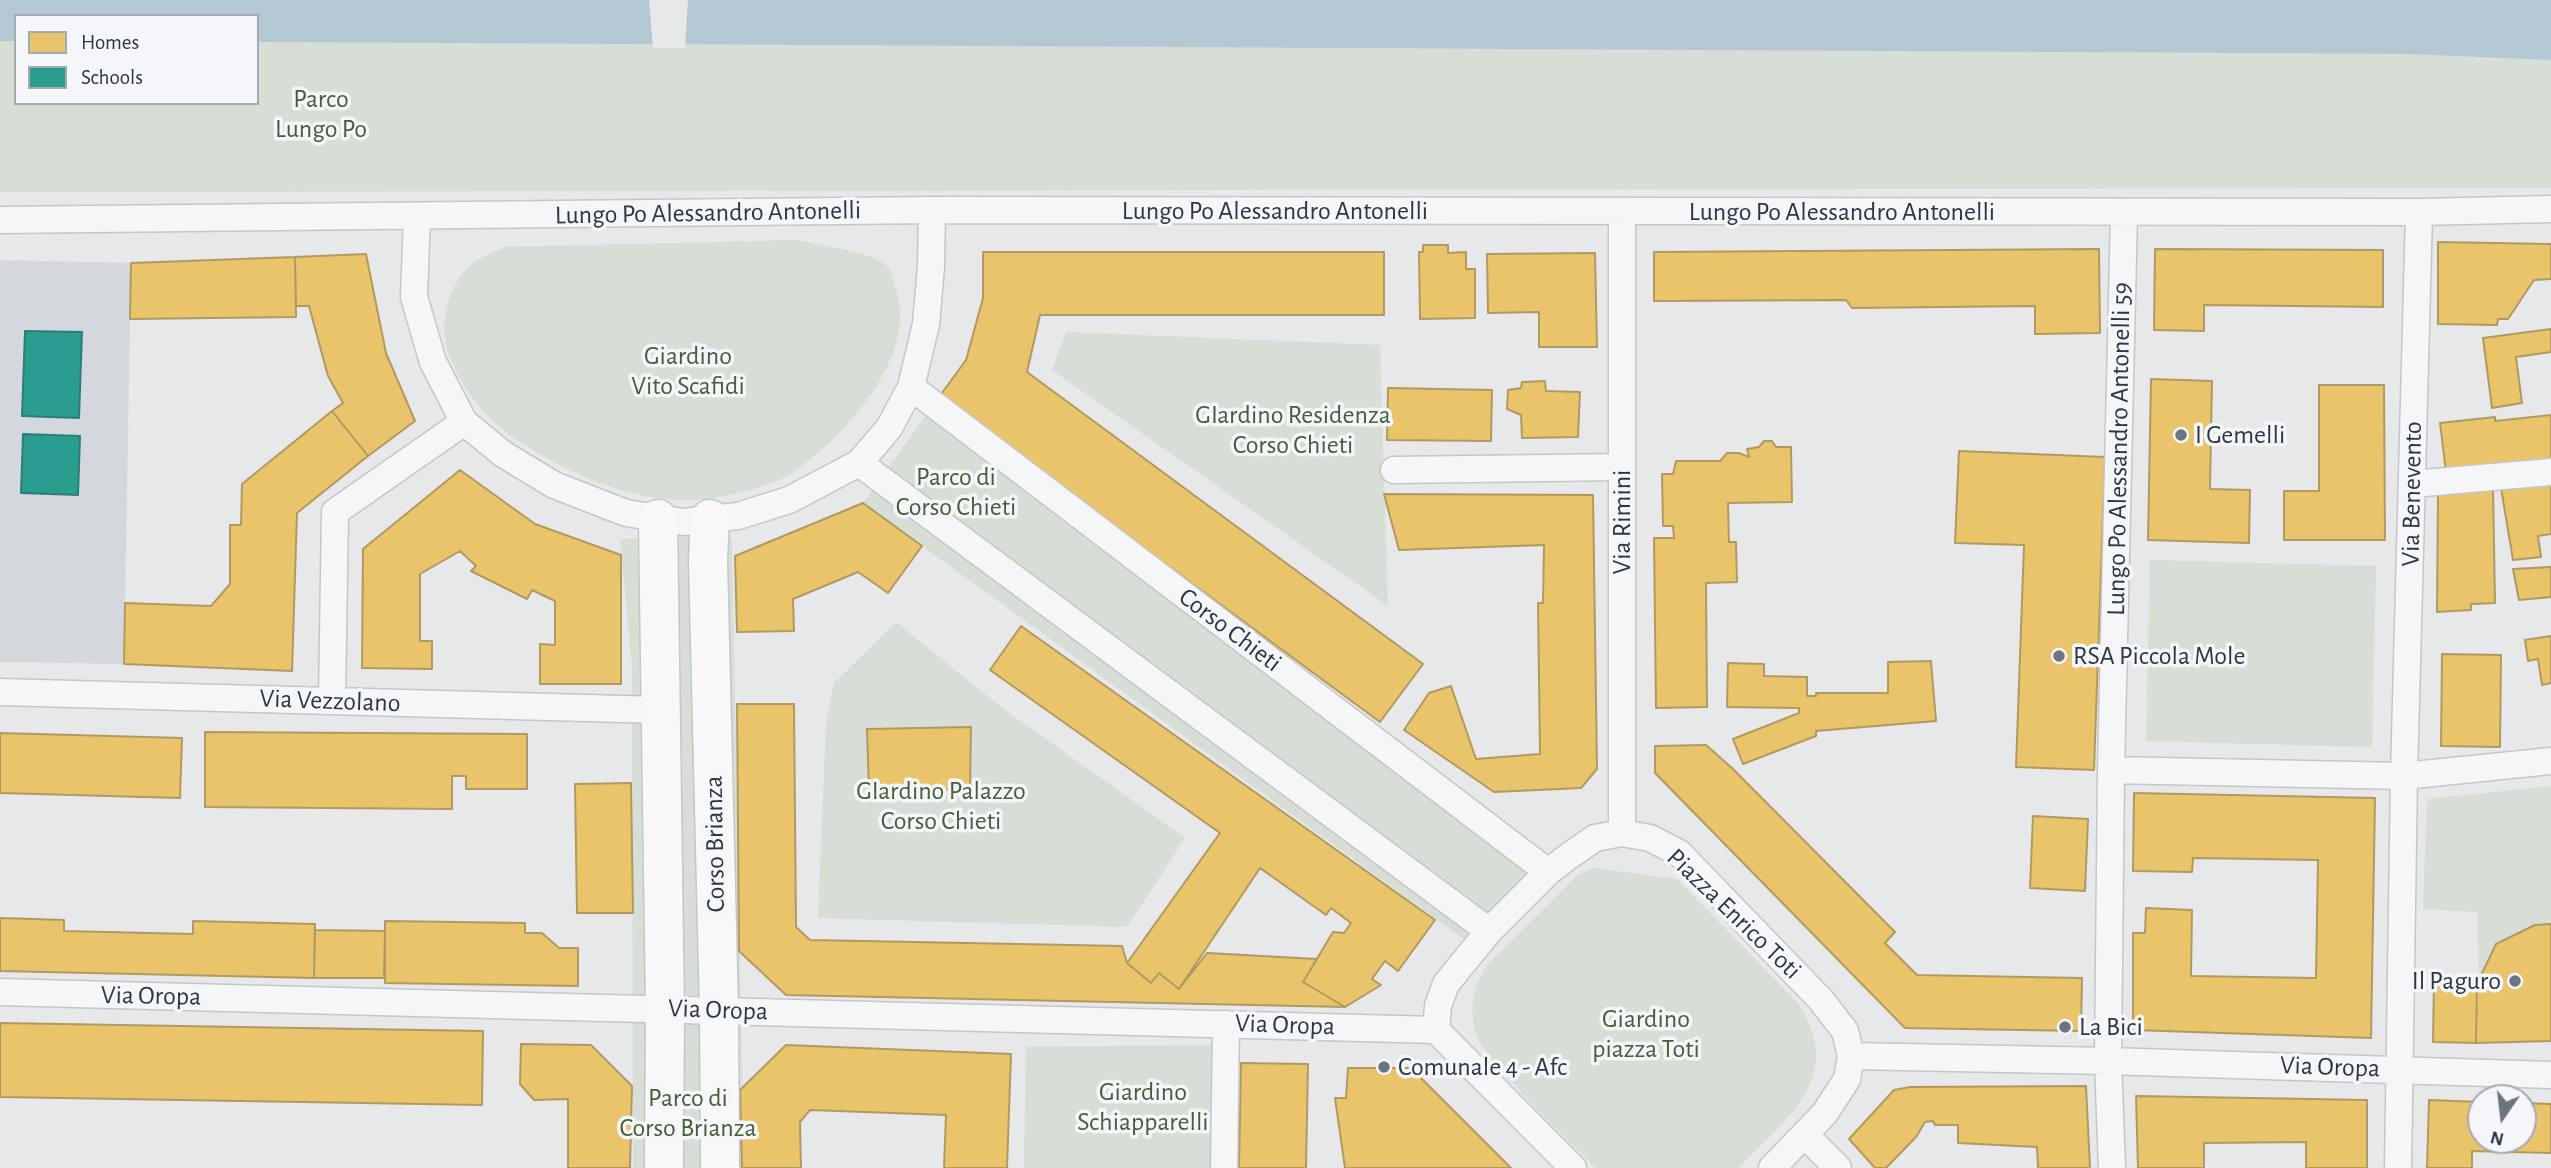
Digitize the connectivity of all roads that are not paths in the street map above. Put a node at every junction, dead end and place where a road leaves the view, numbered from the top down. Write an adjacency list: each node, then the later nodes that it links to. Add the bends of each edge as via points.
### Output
1 (2551, 209): 5 (street, Lungo Po Alessandro Antonelli)
2 (932, 210): 3 (street, Lungo Po Alessandro Antonelli); 6 (street, Lungo Po Alessandro Antonelli); 8 (street, via 926,324)
3 (1622, 212): 4 (street, Lungo Po Alessandro Antonelli); 11 (street, Via Rimini)
4 (2124, 212): 5 (street, Lungo Po Alessandro Antonelli); 21 (street, Lungo Po Alessandro Antonelli 59)
5 (2419, 212): 14 (street, Via Benevento)
6 (416, 216): 7 (street, Lungo Po Alessandro Antonelli); 9 (street, via 414,297 433,362)
7 (0, 220)
8 (911, 387): 10 (street, via 889,428); 24 (street, Corso Chieti)
9 (464, 422): 15 (street, via 503,454 554,485 626,513); 18 (street, via 335,512)
10 (859, 463): 16 (street, via 789,500 738,516); 25 (street)
11 (1622, 467): 12 (street); 23 (street, Via Rimini)
12 (1394, 470)
13 (2551, 472): 14 (street)
14 (2412, 484): 22 (street, Via Benevento)
15 (658, 519): 16 (street); 19 (street, Corso Brianza)
16 (709, 519): 28 (street, Corso Brianza)
17 (0, 692): 18 (street, Via Vezzolano)
18 (332, 701): 19 (street, Via Vezzolano)
19 (660, 710): 27 (street, Corso Brianza)
20 (2551, 761): 22 (street)
21 (2111, 770): 22 (street); 32 (street)
22 (2404, 776): 33 (street, Via Benevento)
23 (1622, 833): 24 (street, Piazza Enrico Toti, via 1595,838); 31 (street, Piazza Enrico Toti, via 1650,838 1679,853 1821,1000 1845,1031)
24 (1548, 872): 25 (street, Piazza Enrico Toti)
25 (1489, 930): 30 (street, Piazza Enrico Toti, via 1446,984)
26 (0, 992): 27 (street, Via Oropa)
27 (665, 1009): 28 (street, Via Oropa); 36 (street, Corso Brianza)
28 (719, 1010): 29 (street, Via Oropa); 37 (street, Corso Brianza)
29 (1226, 1024): 30 (street, Via Oropa); 38 (street)
30 (1436, 1030): 39 (street)
31 (1851, 1056): 32 (street, Via Oropa); 35 (street, via 1847,1079)
32 (2108, 1061): 33 (street, Via Oropa); 42 (street)
33 (2401, 1069): 34 (street, Via Oropa); 43 (street, Via Benevento)
34 (2551, 1075)
35 (1805, 1135): 40 (street); 41 (street)
36 (664, 1168)
37 (720, 1168)
38 (1224, 1168)
39 (1573, 1168)
40 (1772, 1168)
41 (1838, 1168)
42 (2112, 1168)
43 (2398, 1168)

